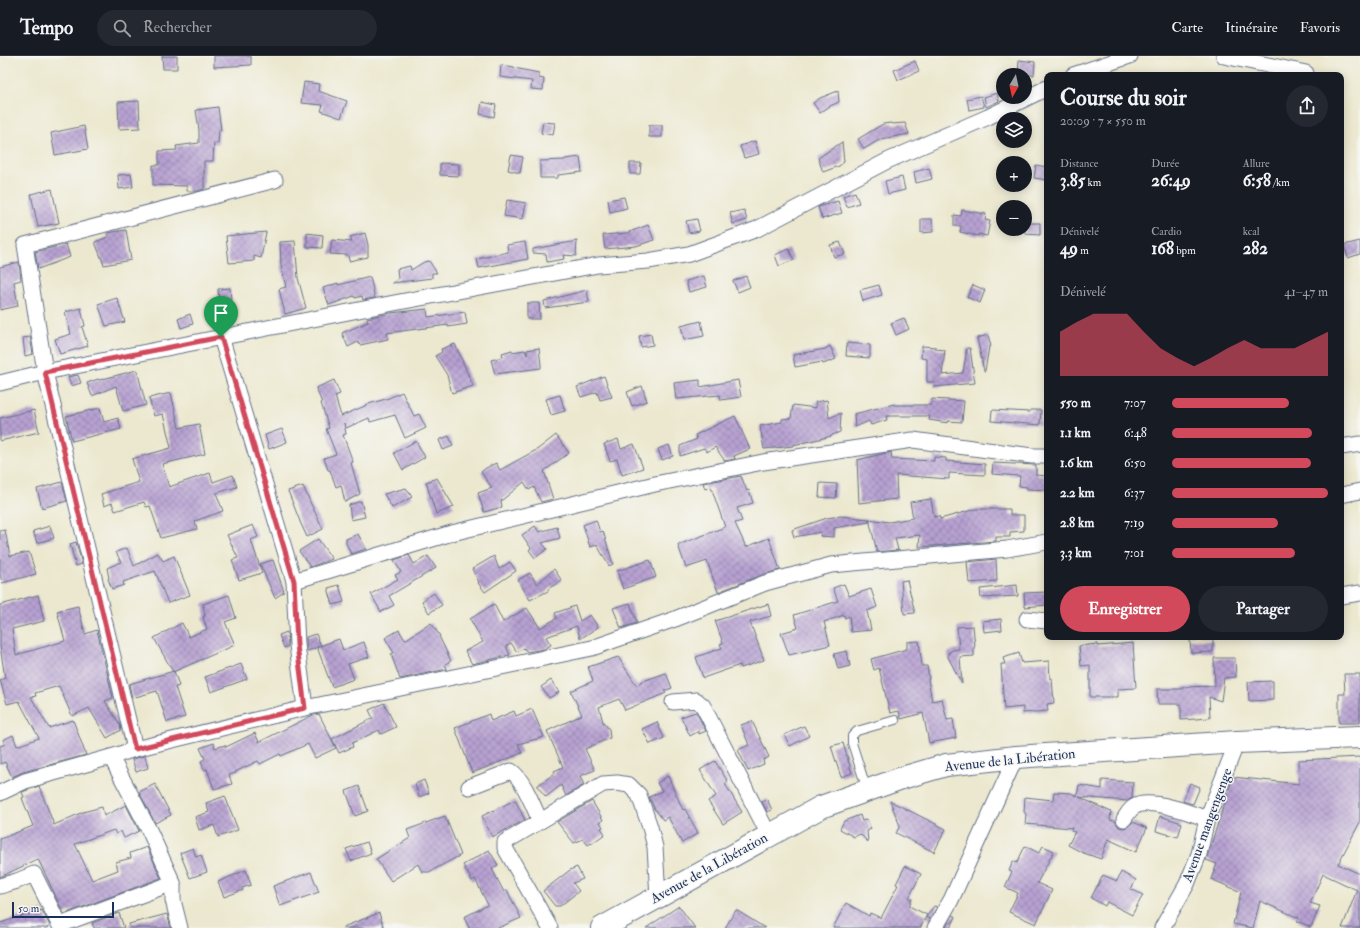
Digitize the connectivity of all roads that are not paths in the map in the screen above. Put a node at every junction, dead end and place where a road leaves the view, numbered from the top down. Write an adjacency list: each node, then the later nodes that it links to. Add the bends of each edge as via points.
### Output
1 (1130, 56): 3 (street)
2 (1224, 56): 4 (street)
3 (1083, 72)
4 (1301, 72)
5 (1044, 89): 7 (street, via 886,161 757,229 689,254 648,261 598,265)
6 (275, 180): 8 (street, via 25,245)
7 (221, 337): 8 (street); 16 (street)
8 (45, 372): 9 (street); 26 (street)
9 (0, 383)
10 (1360, 444): 11 (street)
11 (1344, 447)
12 (1044, 456): 16 (street, via 913,440 762,462 655,484 452,533)
13 (1360, 491): 14 (street)
14 (1344, 494)
15 (1044, 543): 22 (street, via 1007,549 832,565 765,583 675,619 592,648)
16 (294, 581): 22 (street, via 297,645)
17 (1360, 593): 18 (street)
18 (1344, 596)
19 (1028, 620): 20 (street)
20 (1044, 622)
21 (673, 702): 35 (street, via 696,700 703,706)
22 (305, 708): 26 (street)
23 (895, 720): 30 (lane, via 857,731 852,736)
24 (1360, 737): 25 (highway, Avenue de la Libération)
25 (1237, 742): 28 (highway, Avenue de la Libération); 33 (street, Avenue mangengenge)
26 (135, 749): 27 (street)
27 (111, 757): 31 (street, via 25,781); 36 (street)
28 (1016, 757): 30 (highway, Avenue de la Libération, via 946,765); 43 (street, via 951,900)
29 (469, 786): 34 (street, via 510,771 522,784)
30 (867, 790): 35 (highway, Avenue de la Libération, via 821,807)
31 (0, 793)
32 (1124, 819): 33 (street, via 1135,806 1145,804 1165,805)
33 (1207, 819): 44 (street, Avenue mangengenge, via 1192,872)
34 (540, 821): 38 (street, via 603,784 629,785 639,795 650,827 655,847); 41 (street, via 505,842 504,848)
35 (768, 835): 38 (highway, Avenue de la Libération)
36 (173, 883): 39 (street); 40 (street, via 173,900)
37 (0, 886): 39 (street, via 34,874)
38 (658, 897): 42 (highway, Avenue de la Libération)
39 (61, 926)
40 (180, 928)
41 (550, 928)
42 (602, 928)
43 (935, 928)
44 (1162, 928)

